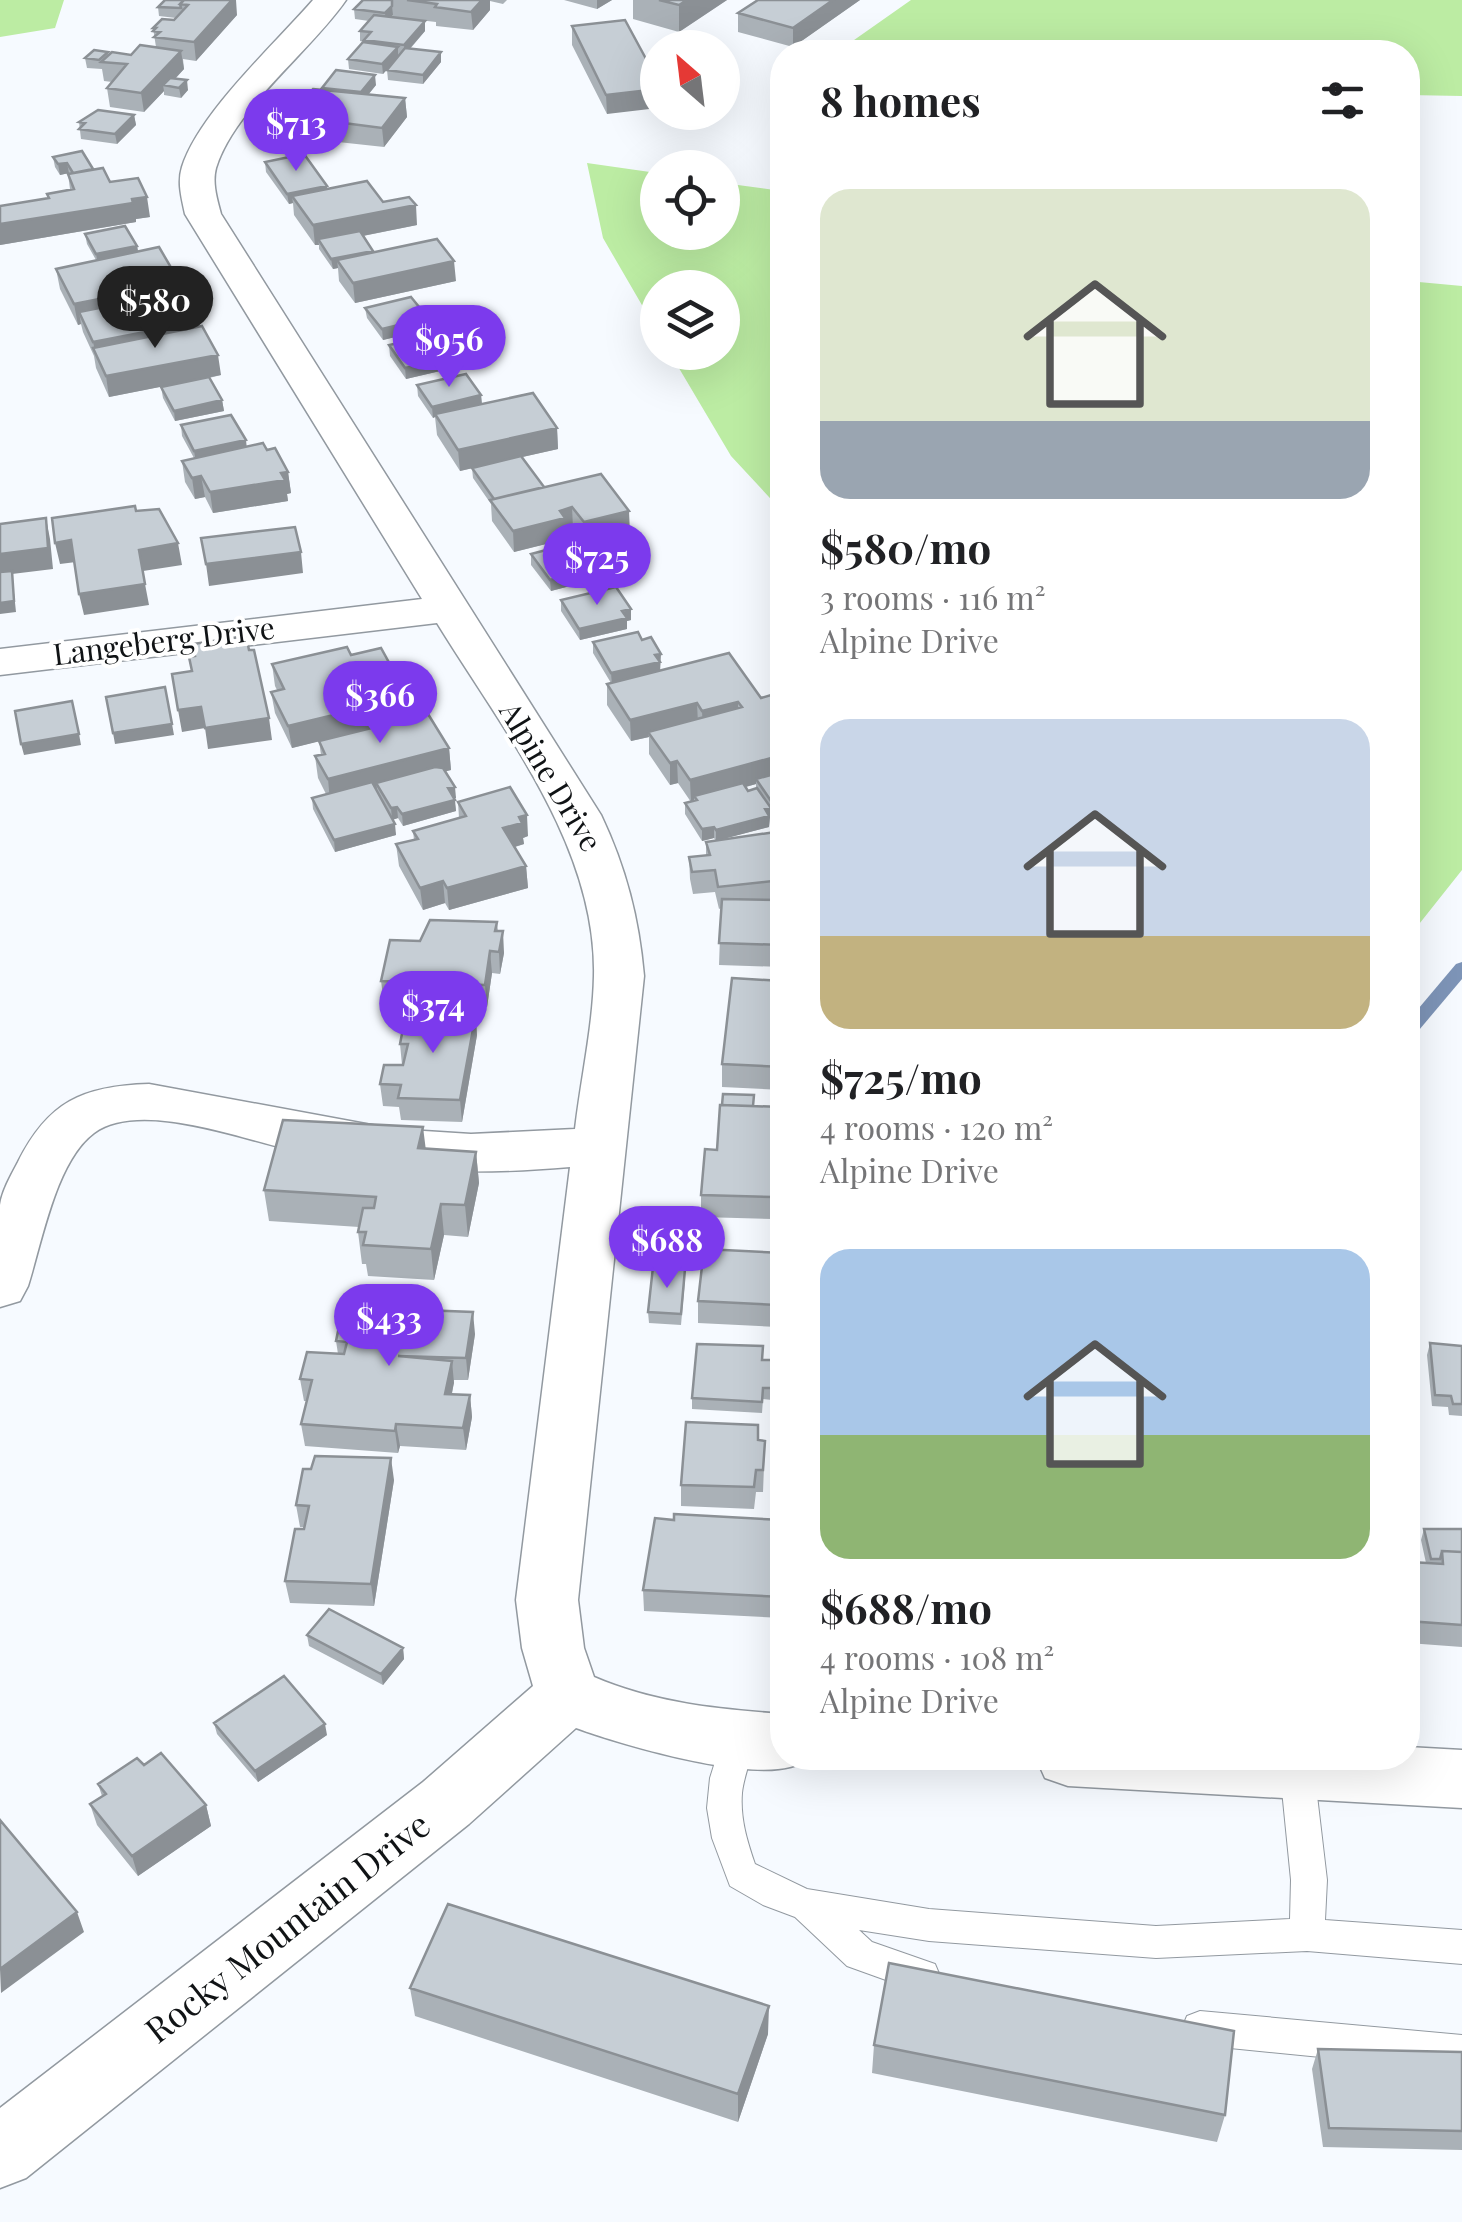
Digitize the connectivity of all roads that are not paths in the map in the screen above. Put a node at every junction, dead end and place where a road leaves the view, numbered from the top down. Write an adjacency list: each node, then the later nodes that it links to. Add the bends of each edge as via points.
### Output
1 (330, 0): 2 (street, Alpine Drive, via 218,132 200,164 196,188 204,214)
2 (446, 609): 3 (street, Langeberg Drive); 4 (street, Alpine Drive, via 578,815 604,872 619,976)
3 (0, 662)
4 (599, 1146): 5 (street, via 441,1152 338,1140 156,1103 98,1106 58,1136); 6 (street, Alpine Drive, via 546,1600)
5 (0, 1286)
6 (568, 1695): 7 (street, via 604,1712); 16 (street, Rocky Mountain Drive, via 446,1803)
7 (760, 1741): 10 (lane, via 726,1779 722,1818 742,1875)
8 (1296, 1770): 9 (street); 11 (lane, via 1310,1880)
9 (1462, 1779)
10 (807, 1905): 11 (lane, via 929,1925 1156,1942); 13 (lane, via 860,1954)
11 (1307, 1935): 12 (lane)
12 (1462, 1947)
13 (954, 1985)
14 (1170, 2025): 15 (lane)
15 (1462, 2053)
16 (0, 2152)

